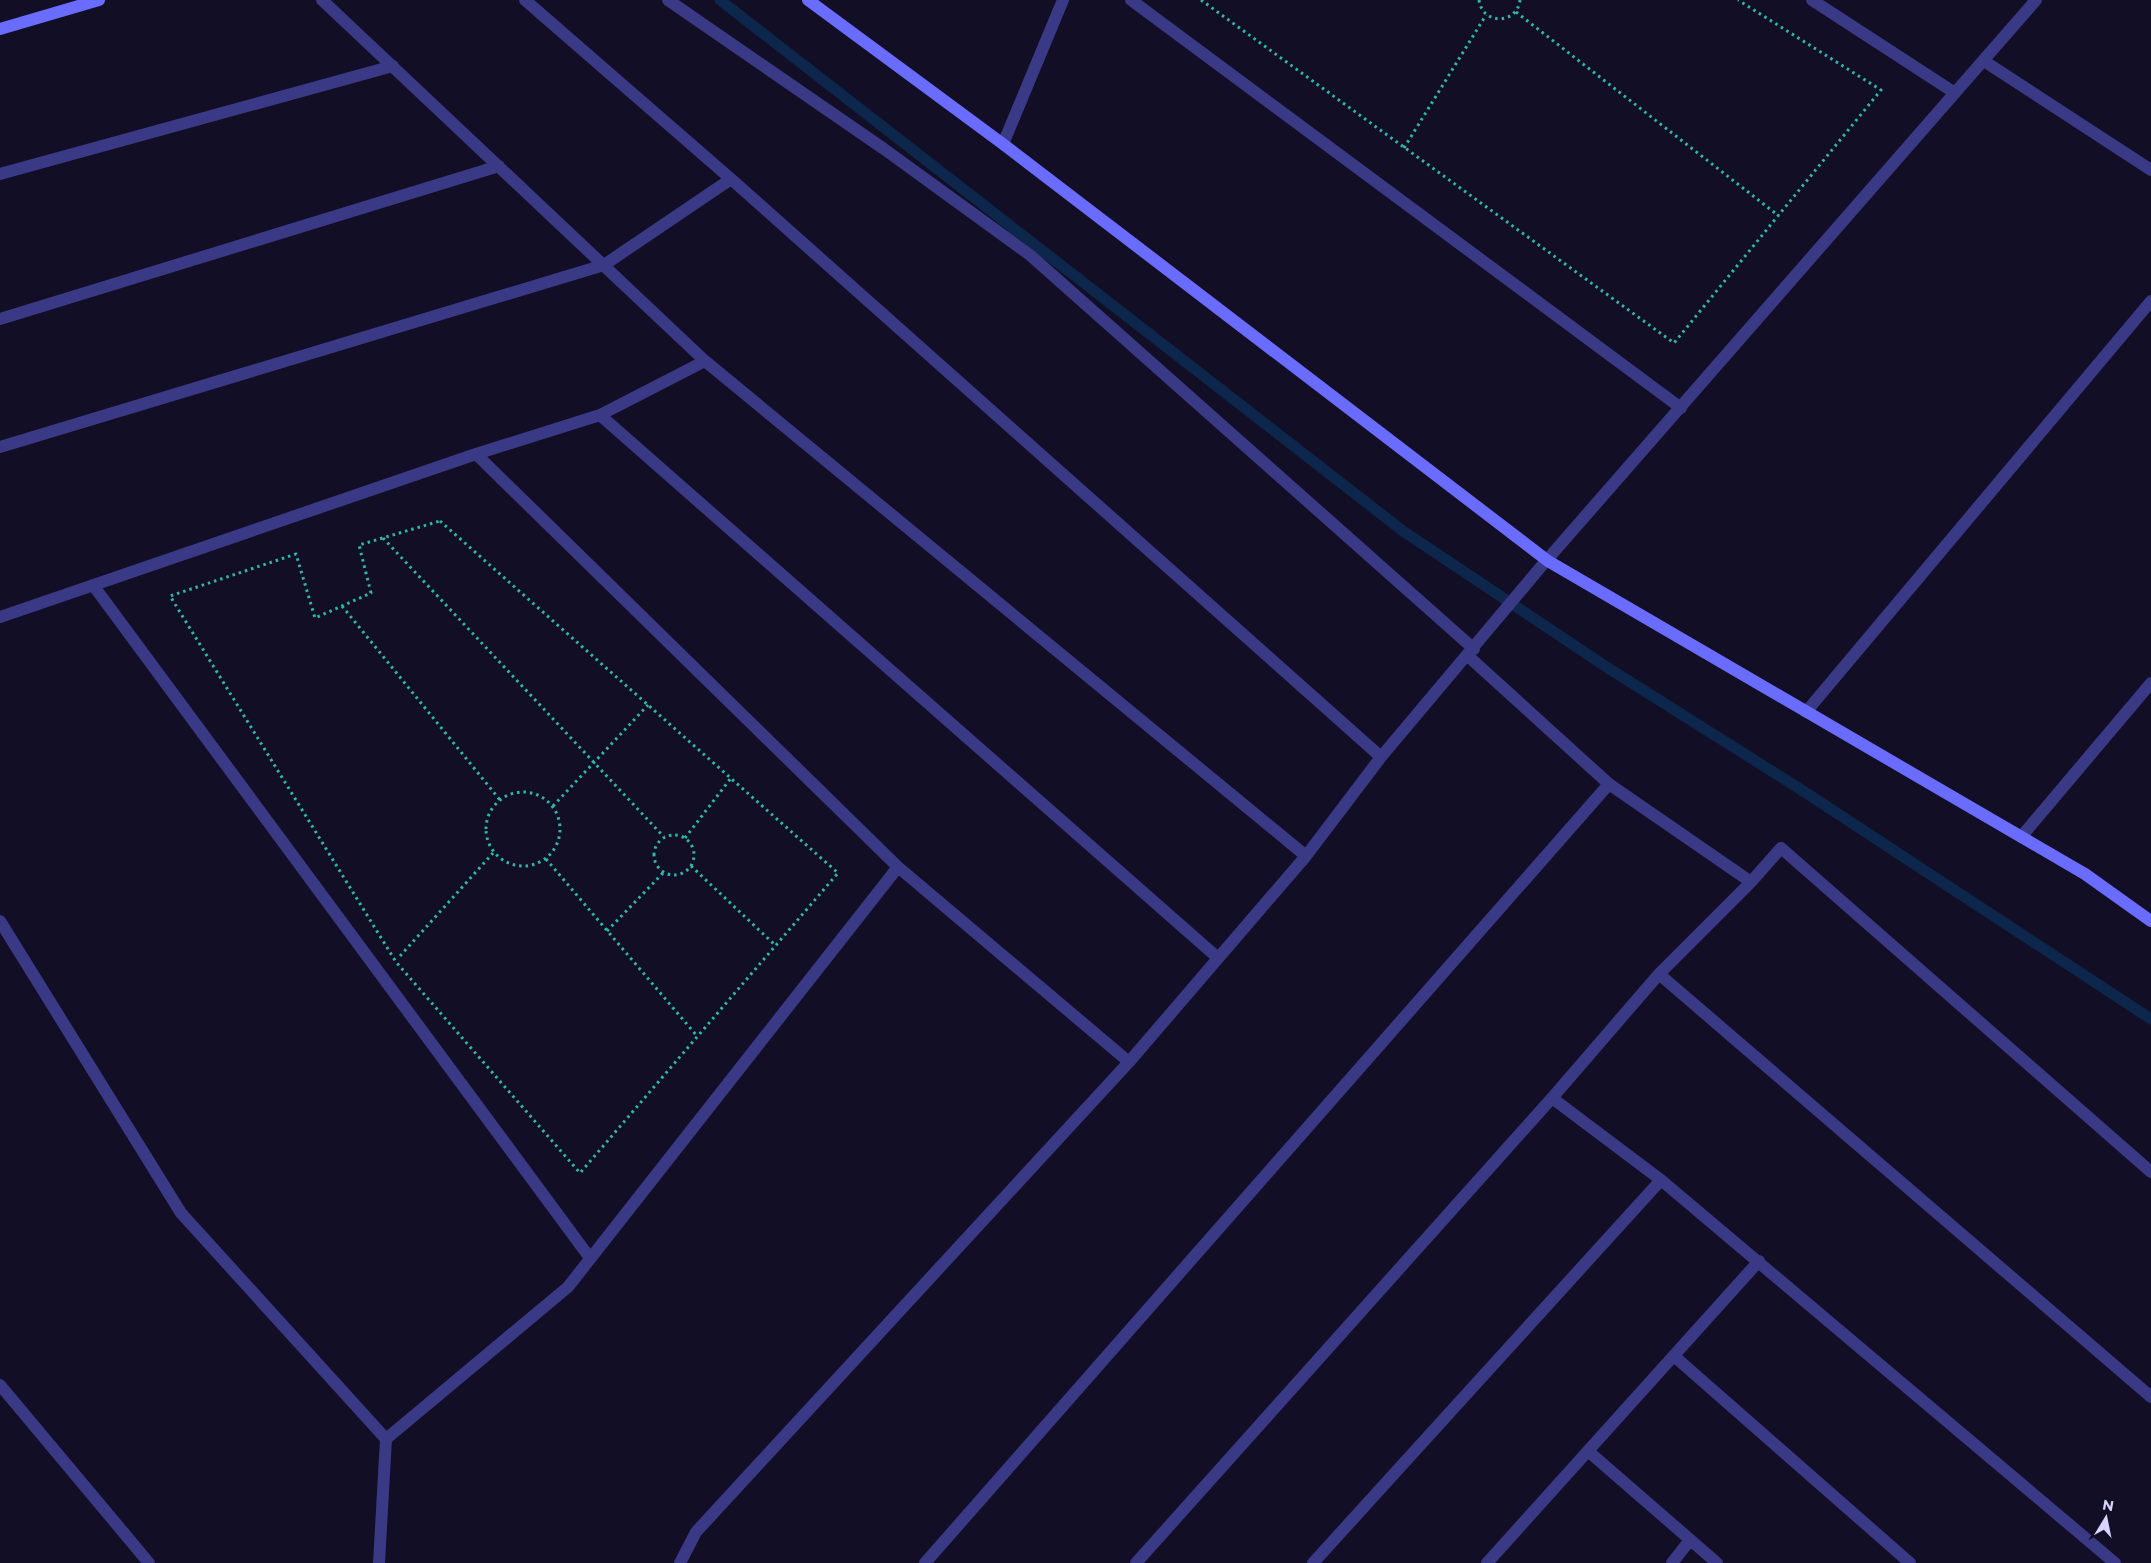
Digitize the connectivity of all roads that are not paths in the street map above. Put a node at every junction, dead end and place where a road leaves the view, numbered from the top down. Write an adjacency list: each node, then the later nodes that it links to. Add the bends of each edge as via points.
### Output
1 (98, 0): 10 (street)
2 (322, 0): 12 (street)
3 (525, 0): 18 (street)
4 (668, 0): 30 (street, via 884,149 1030,255)
5 (808, 0): 14 (street)
6 (1063, 0): 14 (street)
7 (1131, 0): 23 (street)
8 (1812, 0): 13 (street)
9 (2036, 0): 11 (street)
10 (0, 29)
11 (1984, 61): 13 (street); 16 (street)
12 (393, 66): 15 (street); 17 (street)
13 (1955, 93): 23 (street)
14 (1003, 144): 27 (street)
15 (499, 166): 19 (street); 21 (street)
16 (2151, 170)
17 (0, 174)
18 (731, 179): 19 (street); 33 (street)
19 (604, 265): 22 (street); 25 (street)
20 (2151, 301): 32 (street)
21 (0, 319)
22 (705, 361): 24 (street); 36 (street)
23 (1681, 408): 27 (street)
24 (600, 415): 26 (street); 41 (street)
25 (0, 447)
26 (476, 454): 28 (street); 37 (street)
27 (1543, 565): 30 (street); 32 (street)
28 (93, 585): 29 (street); 47 (street)
29 (0, 617)
30 (1474, 648): 33 (street); 34 (street)
31 (2151, 683): 35 (street)
32 (1806, 712): 35 (street)
33 (1382, 757): 36 (street)
34 (1609, 784): 38 (street); 58 (street)
35 (2021, 836): 40 (street, via 2085,874)
36 (1306, 856): 41 (street)
37 (898, 867): 43 (street); 47 (street)
38 (1751, 882): 42 (street); 45 (street, via 1782,848)
39 (0, 921): 52 (street, via 181,1213)
40 (2151, 921)
41 (1218, 958): 43 (street)
42 (1659, 974): 44 (street); 51 (street)
43 (1129, 1062): 57 (street, via 696,1532)
44 (1552, 1098): 46 (street); 59 (street)
45 (2151, 1172)
46 (1661, 1180): 48 (street); 60 (street)
47 (590, 1258): 52 (street, via 568,1286)
48 (1759, 1261): 49 (street); 65 (street)
49 (1674, 1356): 53 (street); 64 (street)
50 (0, 1385): 55 (street)
51 (2151, 1396)
52 (386, 1439): 56 (street)
53 (1588, 1451): 54 (street); 61 (street)
54 (1690, 1540): 62 (street); 63 (street)
55 (149, 1563)
56 (378, 1563)
57 (680, 1563)
58 (925, 1563)
59 (1136, 1563)
60 (1313, 1563)
61 (1487, 1563)
62 (1672, 1563)
63 (1717, 1563)
64 (1910, 1563)
65 (2115, 1563)

